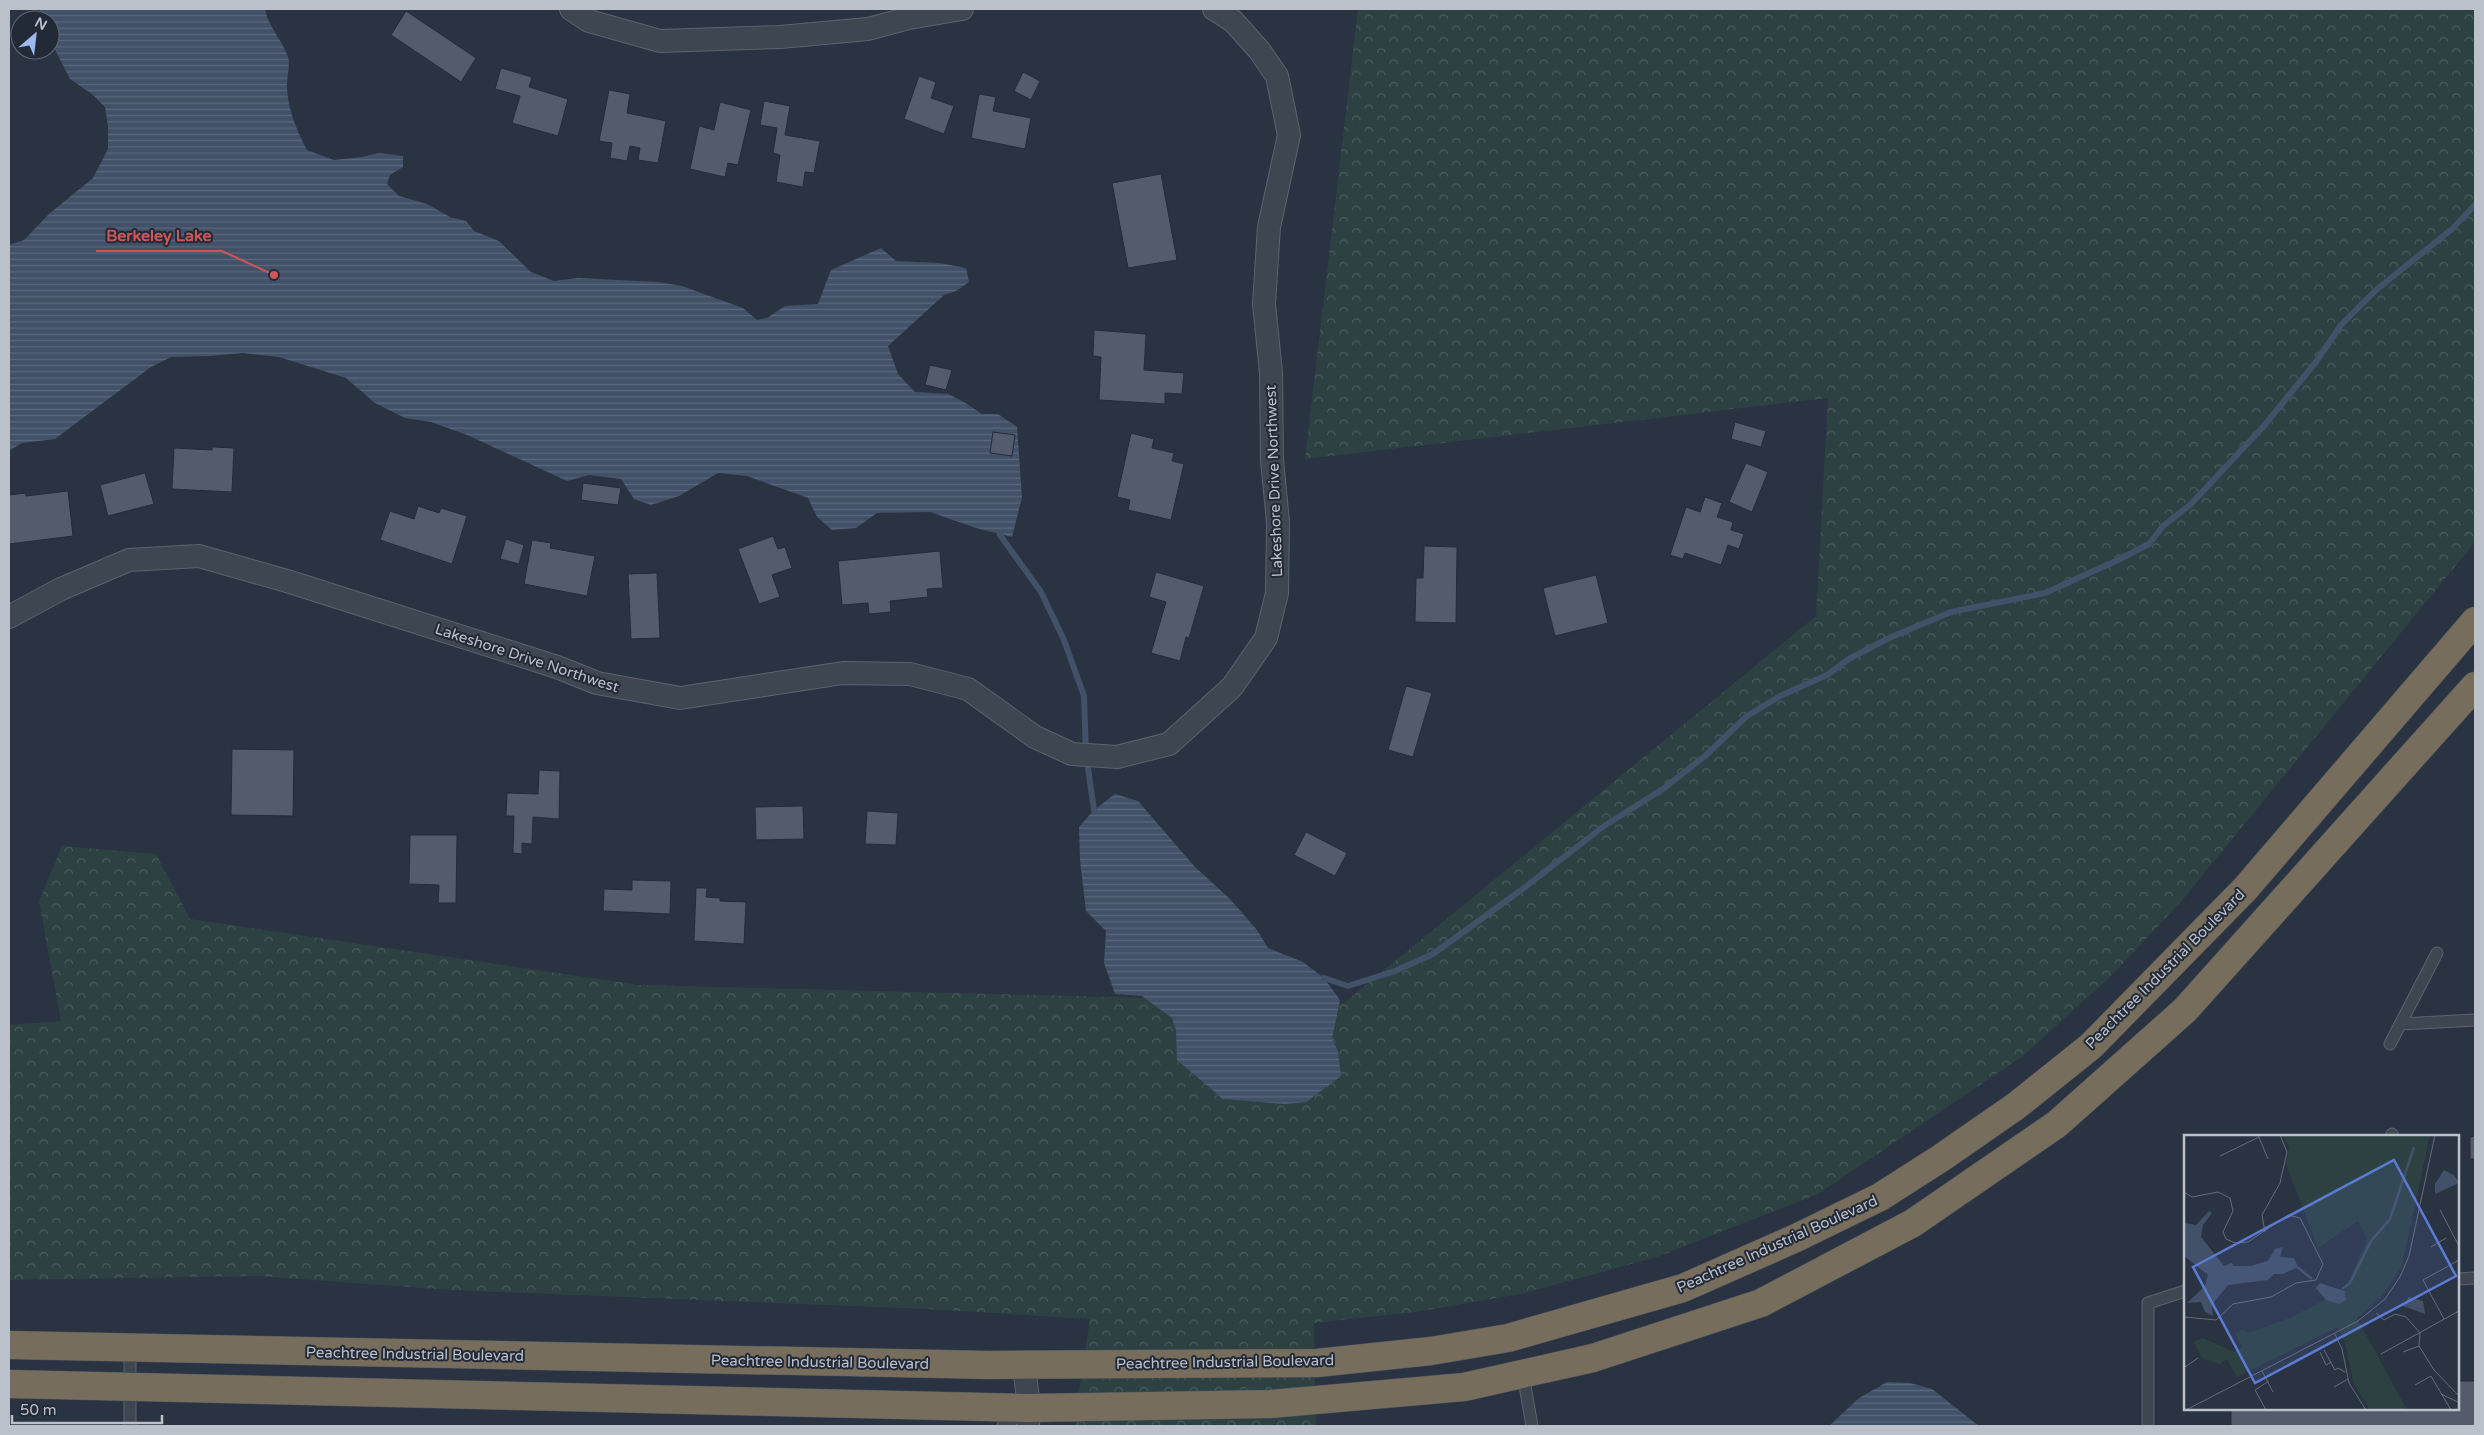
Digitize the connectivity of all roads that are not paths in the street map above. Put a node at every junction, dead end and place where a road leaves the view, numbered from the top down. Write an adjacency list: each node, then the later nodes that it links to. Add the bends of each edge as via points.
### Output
1 (571, 9): 4 (street, via 589,21 660,41 780,37)
2 (962, 9): 4 (street, via 909,18)
3 (1214, 9): 5 (street, Lakeshore Drive Northwest, via 1233,21 1277,76 1290,134 1269,227 1264,304 1271,373 1272,460 1278,522 1277,593 1266,638 1232,687 1169,744 1117,757 1072,754 1035,737 968,689 910,674 843,673 680,698 632,690 597,683 557,667 199,556 129,560 61,589)
4 (872, 19)
5 (9, 617)
6 (2475, 621): 17 (highway, Peachtree Industrial Boulevard, via 2245,889 2098,1040 2016,1106 1880,1197 1683,1288 1508,1338 1431,1351 1316,1363)
7 (2475, 686): 18 (highway, via 2185,1010 2058,1124 1914,1223 1761,1303 1593,1358)
8 (2438, 953): 10 (lane)
9 (2475, 1020): 10 (lane)
10 (2401, 1024): 11 (lane)
11 (2390, 1044)
12 (2475, 1278): 13 (lane)
13 (2459, 1279)
14 (2184, 1291): 25 (lane, via 2148,1303)
15 (9, 1345): 16 (highway, Peachtree Industrial Boulevard)
16 (130, 1348): 17 (highway, Peachtree Industrial Boulevard); 20 (lane)
17 (1024, 1365): 21 (street)
18 (1524, 1374): 21 (highway, via 1464,1387 1270,1404); 24 (lane)
19 (9, 1384): 20 (highway)
20 (129, 1387): 21 (highway, via 773,1404 956,1405); 22 (lane)
21 (1028, 1417): 23 (lane)
22 (130, 1426)
23 (1003, 1426)
24 (1532, 1426)
25 (2148, 1426)

